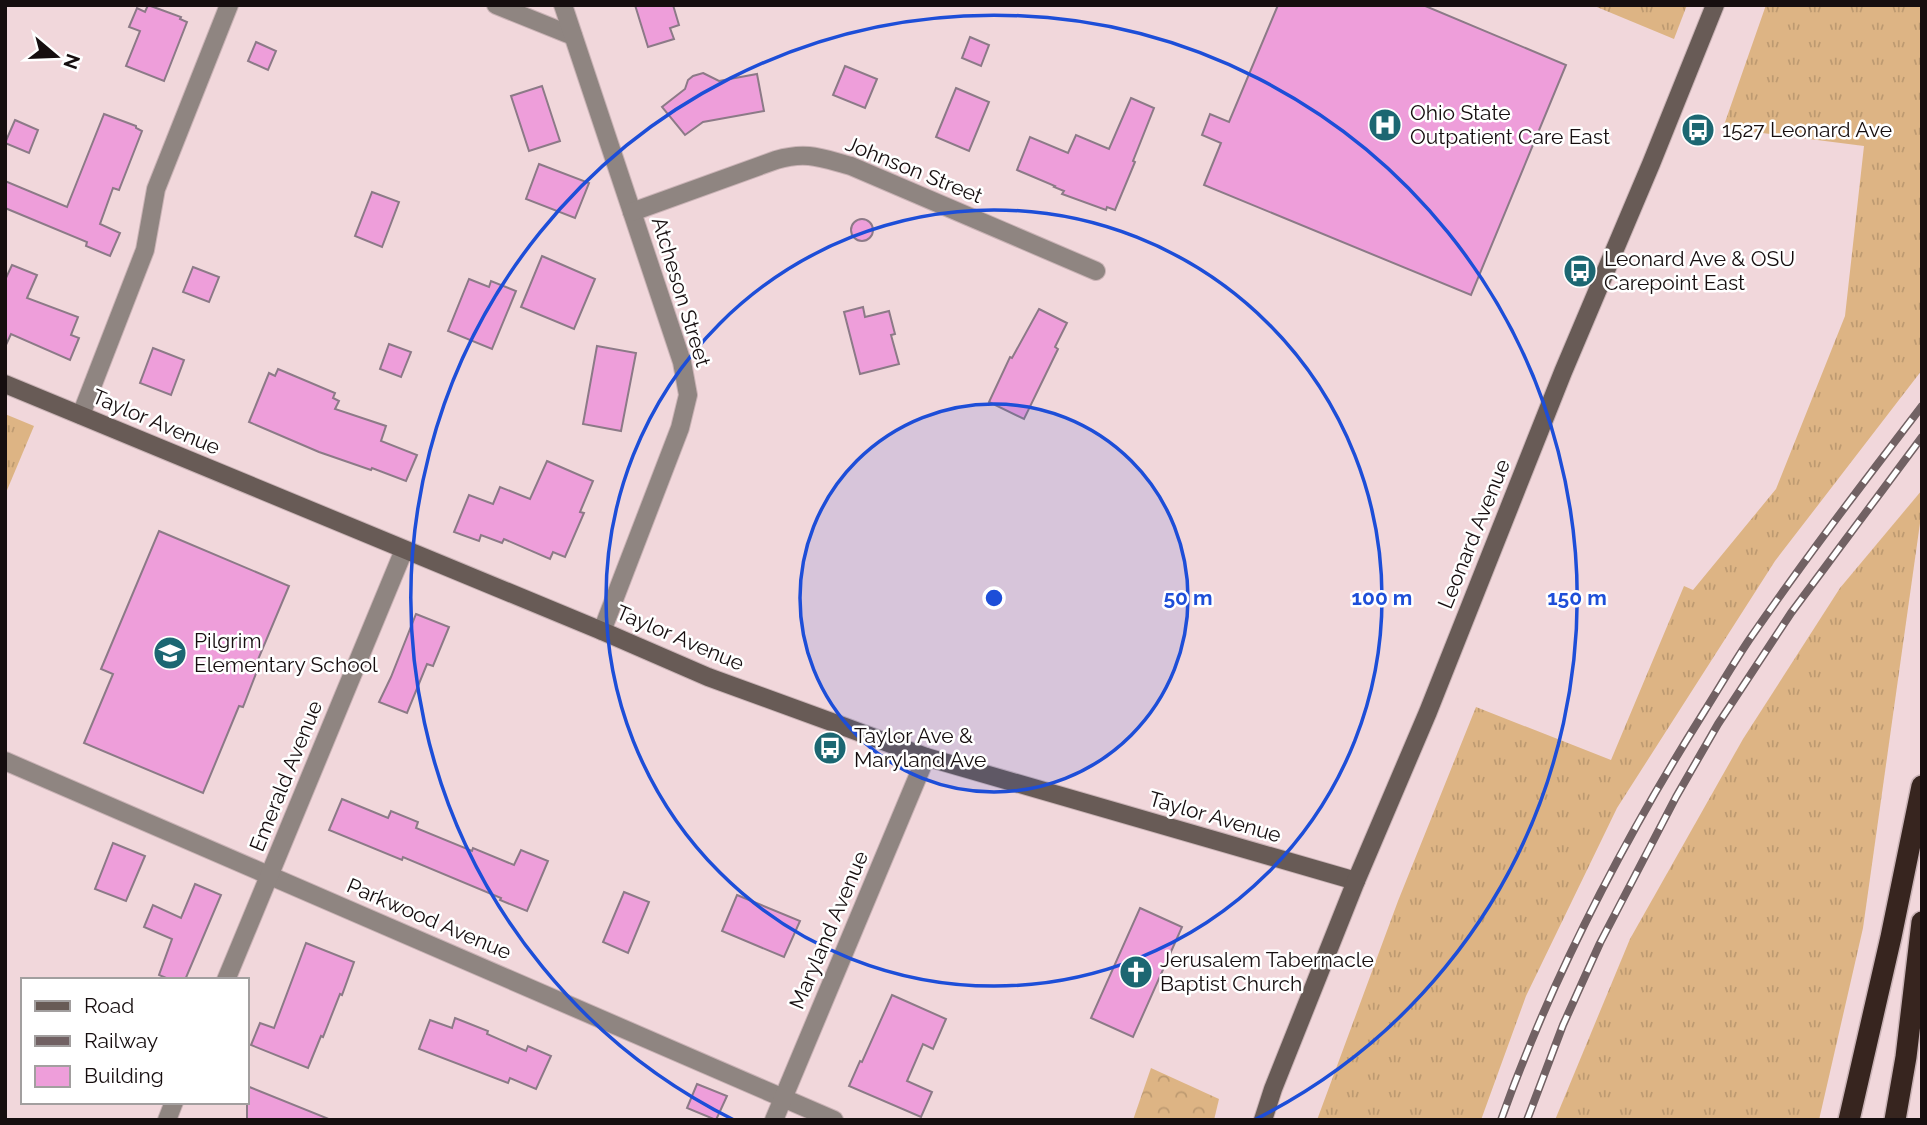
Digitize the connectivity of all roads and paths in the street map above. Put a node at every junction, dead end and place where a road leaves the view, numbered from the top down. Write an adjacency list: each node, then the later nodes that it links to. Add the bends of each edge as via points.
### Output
1 (229, 5): 9 (street, via 156,189 145,250)
2 (496, 5): 5 (street)
3 (563, 5): 5 (street, Atcheson Street)
4 (1715, 5): 16 (main road, Leonard Avenue)
5 (573, 36): 6 (street, Atcheson Street)
6 (632, 212): 7 (street, Johnson Street, via 776,160 814,156 851,166); 11 (street, Atcheson Street, via 682,362 688,395 680,428)
7 (1096, 271)
8 (5, 384): 9 (main road, Taylor Avenue)
9 (80, 415): 10 (main road, Taylor Avenue)
10 (404, 550): 11 (main road, Taylor Avenue); 15 (street, Emerald Avenue)
11 (602, 631): 12 (main road, Taylor Avenue, via 708,677)
12 (926, 757): 16 (main road, Taylor Avenue); 19 (street, Maryland Avenue)
13 (5, 761): 15 (street, Parkwood Avenue)
14 (1922, 786): 23 (highway)
15 (270, 876): 18 (street, Emerald Avenue); 19 (street, Parkwood Avenue)
16 (1356, 881): 22 (main road, Leonard Avenue)
17 (1922, 922): 24 (highway)
18 (227, 978)
19 (783, 1098): 20 (street, Maryland Avenue); 21 (street, Parkwood Avenue)
20 (774, 1120)
21 (834, 1120)
22 (1262, 1120)
23 (1849, 1120)
24 (1895, 1120)

